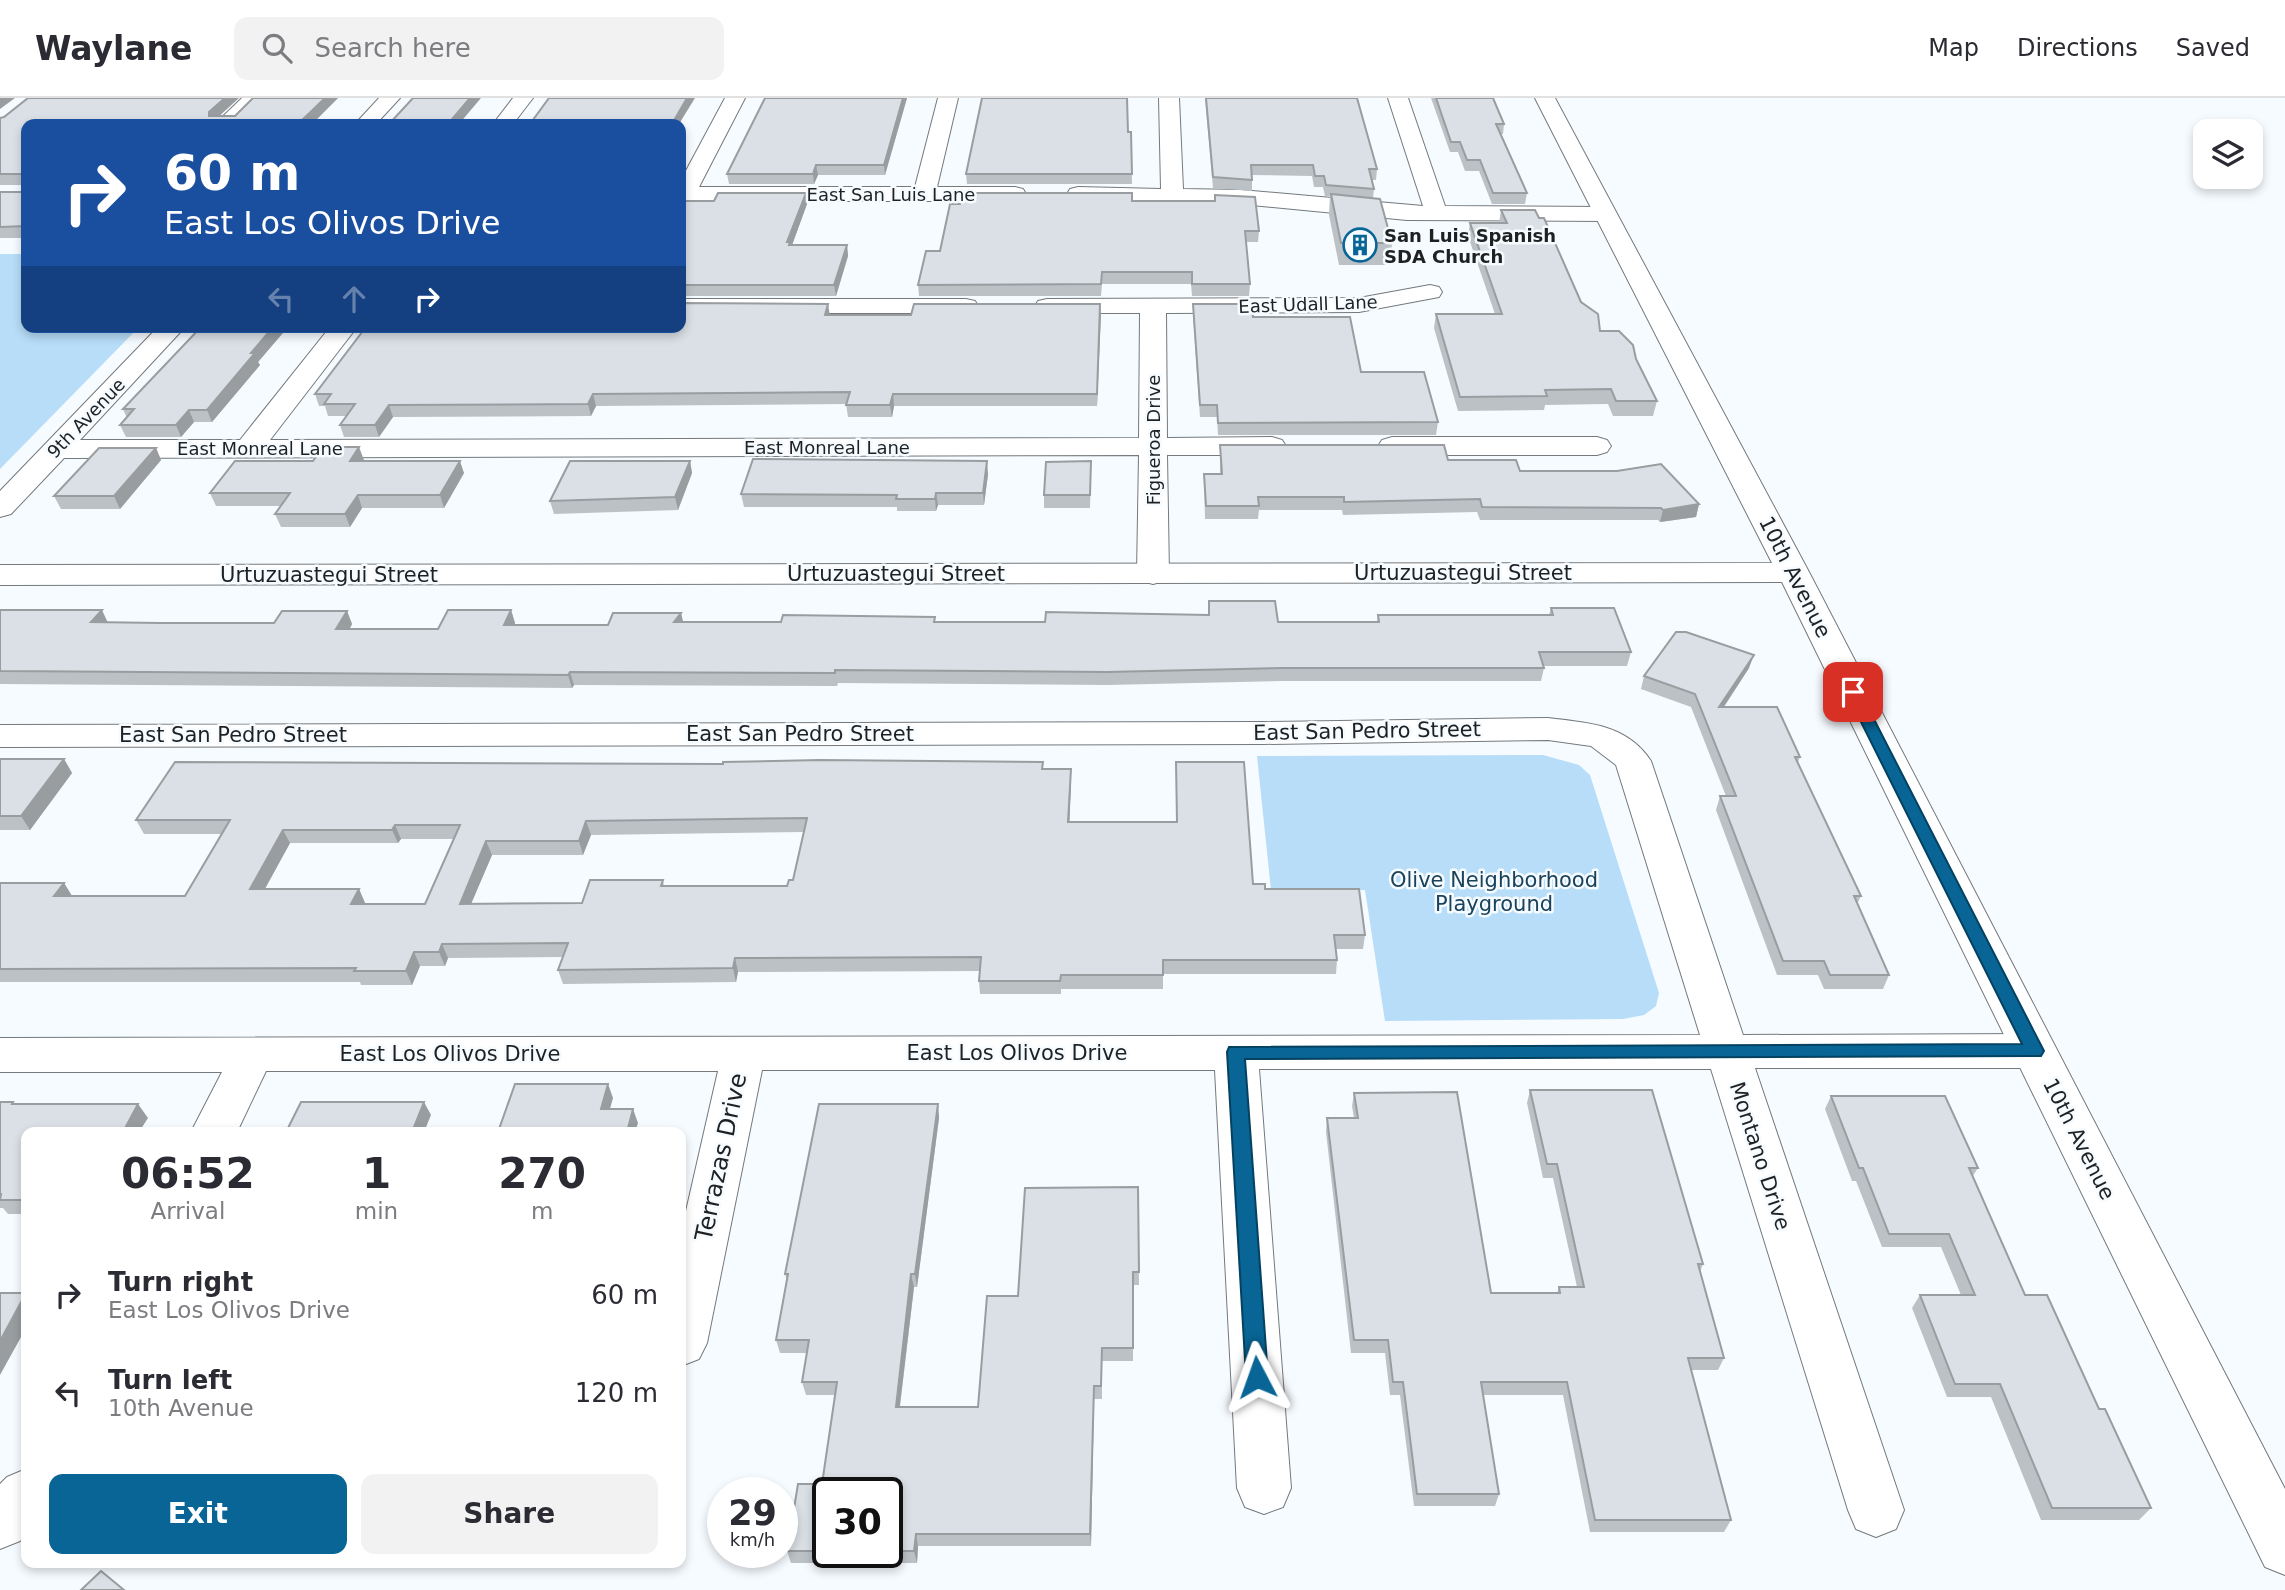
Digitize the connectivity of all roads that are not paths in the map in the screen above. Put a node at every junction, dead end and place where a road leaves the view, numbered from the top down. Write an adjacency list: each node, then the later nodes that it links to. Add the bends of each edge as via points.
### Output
1 (254, 98): 9 (street)
2 (390, 98): 10 (street)
3 (523, 98): 11 (street)
4 (735, 98): 12 (street)
5 (948, 98): 14 (street)
6 (1169, 98): 17 (street)
7 (1398, 98): 18 (street)
8 (1545, 98): 19 (street, 10th Avenue)
9 (231, 119)
10 (370, 119)
11 (507, 119)
12 (686, 187)
13 (686, 194): 14 (street, East San Luis Lane)
14 (924, 194): 15 (street, East San Luis Lane)
15 (1034, 194)
16 (1062, 194): 17 (street)
17 (1172, 194): 18 (street)
18 (1436, 213): 19 (street)
19 (1605, 214): 34 (street, 10th Avenue)
20 (1430, 292): 24 (street, East Udall Lane, via 1359,305)
21 (686, 306): 22 (street)
22 (986, 306)
23 (1028, 306): 24 (street, East Udall Lane)
24 (1153, 306): 27 (street, Figueroa Drive)
25 (166, 333): 32 (street, 9th Avenue)
26 (339, 333): 31 (street)
27 (1153, 446): 28 (street, East Monreal Lane); 31 (street, East Monreal Lane); 35 (street, Figueroa Drive)
28 (1298, 446)
29 (1366, 446): 30 (street)
30 (1597, 446)
31 (249, 448): 32 (street, East Monreal Lane)
32 (56, 449): 33 (street, 9th Avenue)
33 (0, 509)
34 (1793, 572): 35 (street, Urtuzuastegui Street); 40 (street, 10th Avenue)
35 (1153, 574): 36 (street, Urtuzuastegui Street)
36 (0, 575)
37 (0, 736): 38 (street, East San Pedro Street, via 1548,729)
38 (1600, 736): 39 (street, Montano Drive, via 1633,761)
39 (1726, 1051): 40 (street, East Los Olivos Drive); 41 (street, East Los Olivos Drive); 49 (street, Montano Drive)
40 (2035, 1051): 51 (street, 10th Avenue)
41 (1236, 1052): 42 (street, East Los Olivos Drive); 47 (street)
42 (744, 1053): 43 (street, East Los Olivos Drive); 46 (street, Terrazas Drive)
43 (253, 1054): 44 (street, East Los Olivos Drive); 45 (street)
44 (0, 1055)
45 (216, 1127)
46 (686, 1320)
47 (1264, 1488)
48 (21, 1501): 50 (street)
49 (1876, 1510)
50 (0, 1522)
51 (2285, 1547)

